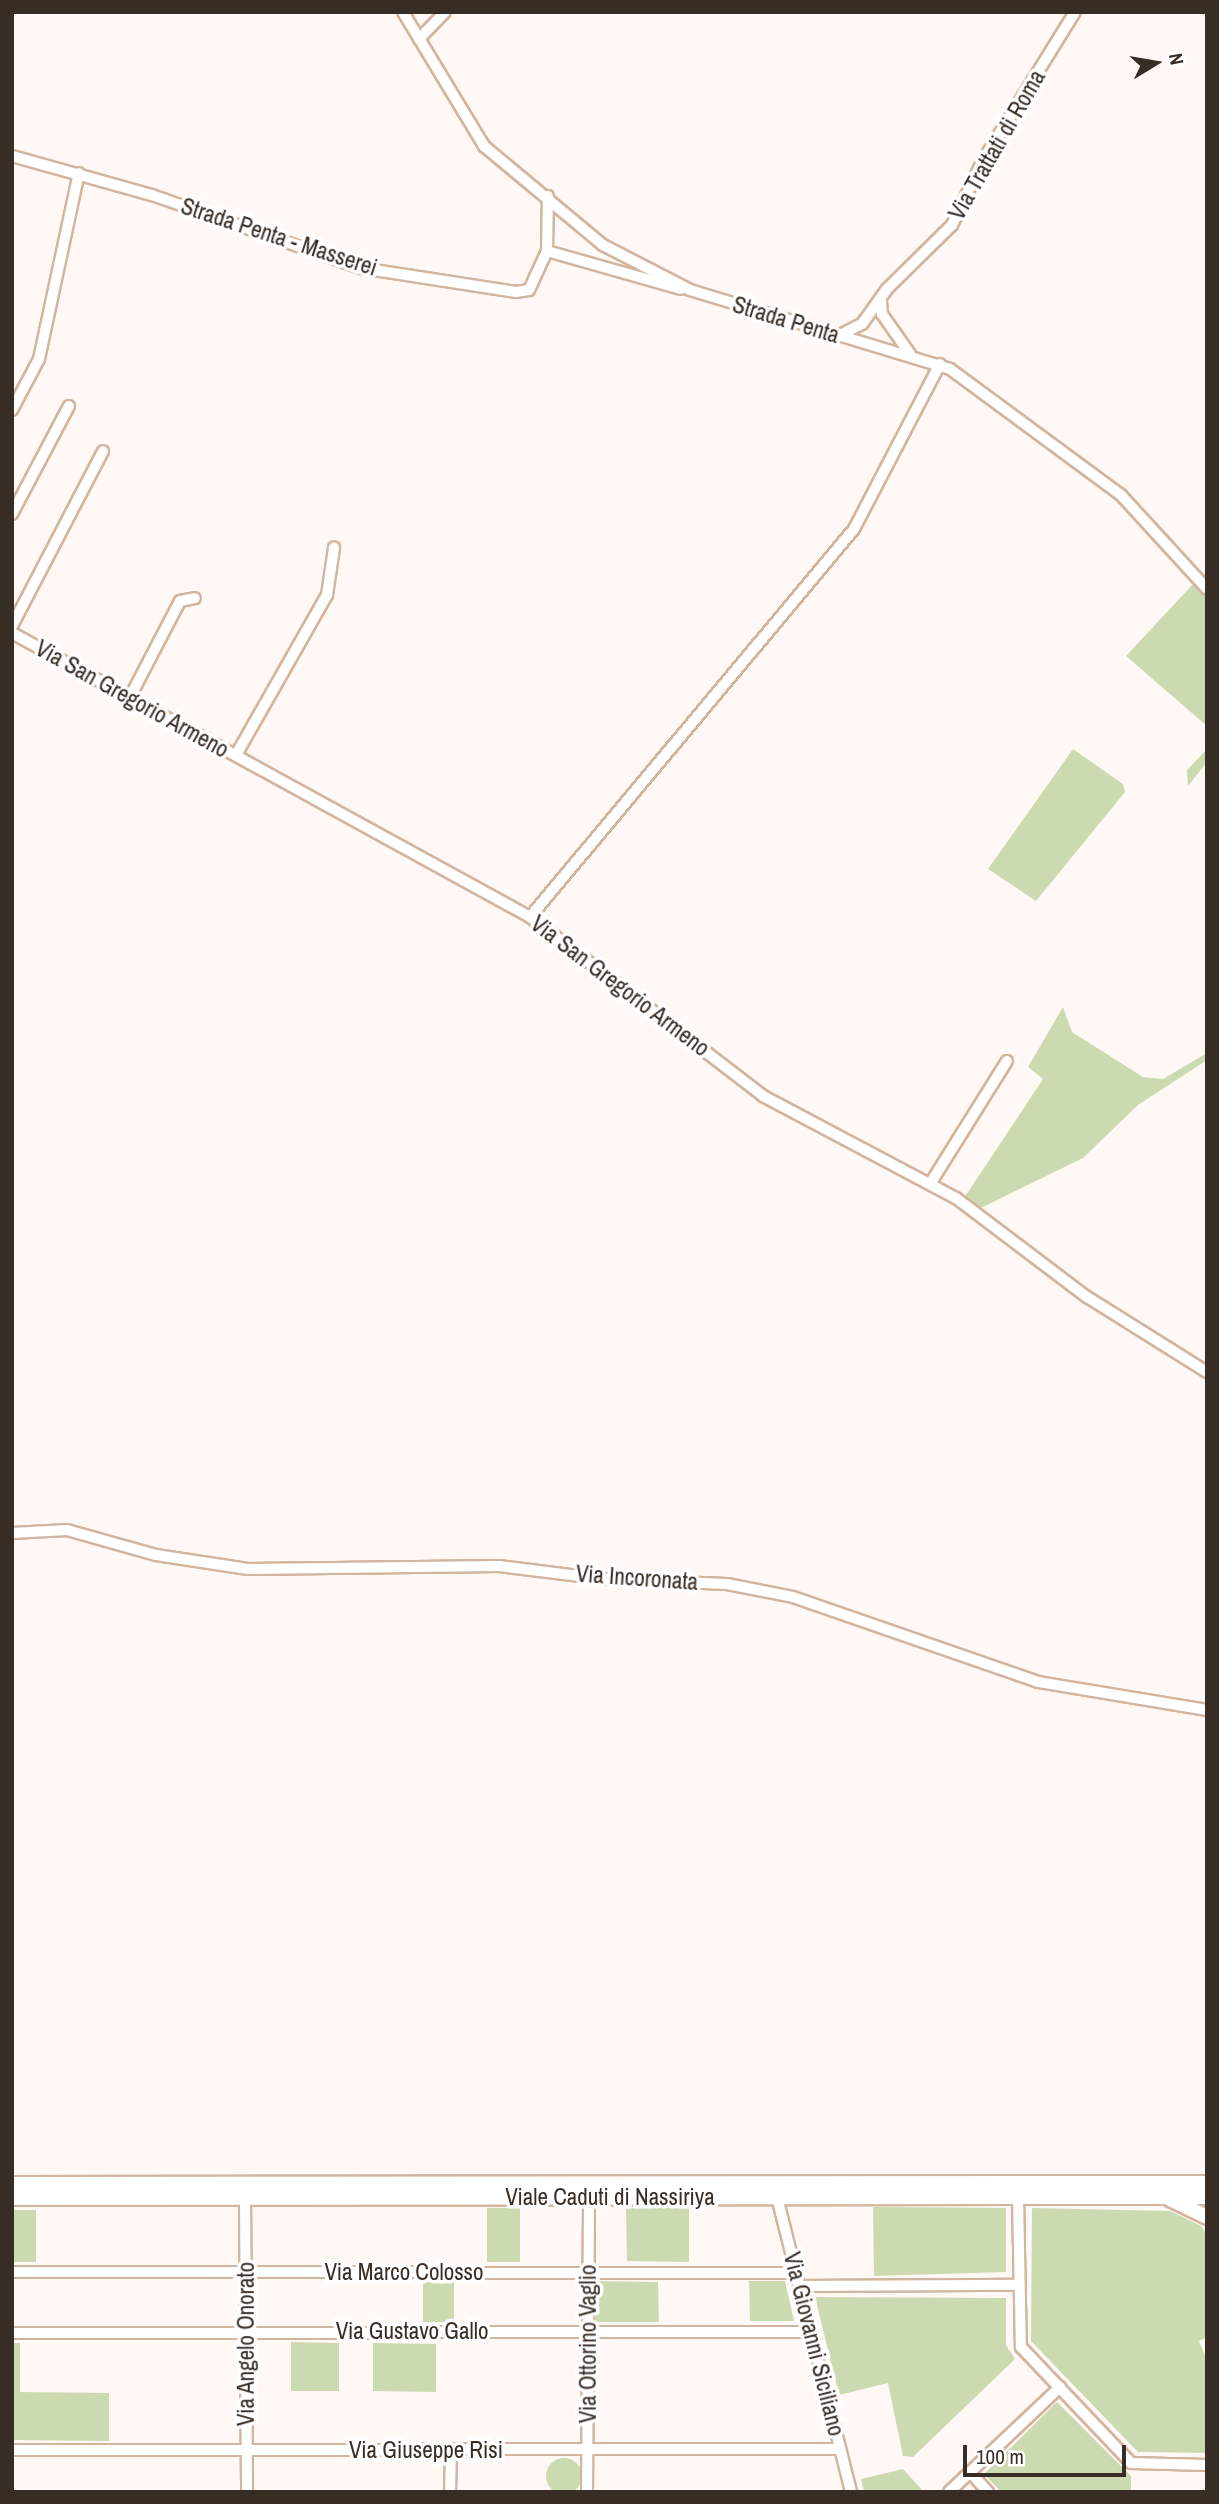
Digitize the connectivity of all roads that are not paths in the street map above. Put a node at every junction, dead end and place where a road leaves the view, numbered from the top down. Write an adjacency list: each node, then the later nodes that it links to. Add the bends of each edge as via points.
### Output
1 (403, 12): 4 (street, Strada Penta)
2 (445, 12): 4 (street)
3 (1074, 12): 10 (street, Via Trattati di Roma, via 982,162 961,212)
4 (419, 39): 7 (street, Strada Penta, via 484,146)
5 (12, 156): 6 (street, Strada Penta - Masserei)
6 (79, 173): 8 (street, Strada Penta - Masserei, via 361,268 516,292 530,289); 15 (street, via 39,359)
7 (548, 196): 8 (street); 9 (street, Strada Penta, via 603,245)
8 (547, 251): 9 (street)
9 (690, 290): 11 (street, Strada Penta)
10 (881, 301): 11 (street, Via Trattati di Roma, via 862,324); 12 (street, via 882,314)
11 (838, 336): 12 (street, Strada Penta)
12 (909, 354): 13 (street, Strada Penta)
13 (940, 364): 19 (street, Strada Penta, via 1121,495); 25 (street, via 854,529)
14 (69, 406): 17 (street)
15 (12, 410)
16 (103, 451): 21 (street)
17 (12, 514)
18 (334, 548): 24 (street, via 327,595)
19 (1207, 589)
20 (195, 598): 23 (street, via 180,601)
21 (12, 626)
22 (12, 633): 23 (street, Via San Gregorio Armeno)
23 (130, 697): 24 (street, Via San Gregorio Armeno)
24 (236, 755): 25 (street, Via San Gregorio Armeno)
25 (530, 916): 27 (street, Via San Gregorio Armeno, via 763,1096)
26 (1007, 1060): 27 (street)
27 (930, 1184): 28 (street, Via San Gregorio Armeno, via 1087,1297)
28 (1207, 1372)
29 (12, 1534): 30 (street, Via Incoronata, via 67,1530 156,1555 248,1569 499,1566 604,1579 727,1584 793,1597 1038,1682)
30 (1207, 1710)
31 (1207, 2184): 32 (main road, Viale Caduti di Nassiriya)
32 (12, 2185)
33 (589, 2196): 37 (main road, Viale Caduti di Nassiriya); 38 (main road, Viale Caduti di Nassiriya); 43 (street, Via Ottorino Vaglio)
34 (1162, 2196): 35 (main road, Viale Caduti di Nassiriya); 39 (main road, Viale Caduti di Nassiriya); 40 (street)
35 (1207, 2196)
36 (12, 2197): 37 (main road, Viale Caduti di Nassiriya)
37 (245, 2197): 42 (street, Via Angelo Onorato)
38 (777, 2197): 39 (main road, Viale Caduti di Nassiriya); 44 (street, Via Giovanni Siciliano)
39 (1018, 2197): 46 (street)
40 (1207, 2217)
41 (12, 2272): 42 (street, Via Marco Colosso)
42 (246, 2272): 43 (street, Via Marco Colosso); 48 (street, Via Angelo Onorato)
43 (588, 2272): 44 (street, Via Marco Colosso); 47 (street, Via Ottorino Vaglio)
44 (796, 2273): 45 (street, Via Giovanni Siciliano)
45 (800, 2286): 46 (street); 49 (street, Via Giovanni Siciliano)
46 (1019, 2286): 51 (street, via 1021,2347)
47 (588, 2331): 48 (street, Via Gustavo Gallo); 49 (street, Via Gustavo Gallo); 53 (street, Via Ottorino Vaglio)
48 (246, 2332): 50 (street, Via Gustavo Gallo); 52 (street, Via Angelo Onorato)
49 (811, 2332): 54 (street, Via Giovanni Siciliano)
50 (12, 2333)
51 (1060, 2387): 57 (street, via 1132,2463); 58 (street)
52 (247, 2449): 55 (street, Via Giuseppe Risi); 56 (street, Via Giuseppe Risi); 59 (street, Via Angelo Onorato)
53 (587, 2449): 54 (street, Via Giuseppe Risi); 56 (street, Via Giuseppe Risi); 61 (street, Via Ottorino Vaglio)
54 (841, 2449): 62 (street, Via Giovanni Siciliano)
55 (12, 2450)
56 (451, 2451): 60 (street)
57 (1207, 2465)
58 (970, 2472): 63 (street); 64 (street)
59 (247, 2492)
60 (450, 2492)
61 (587, 2492)
62 (851, 2492)
63 (949, 2492)
64 (988, 2492)

